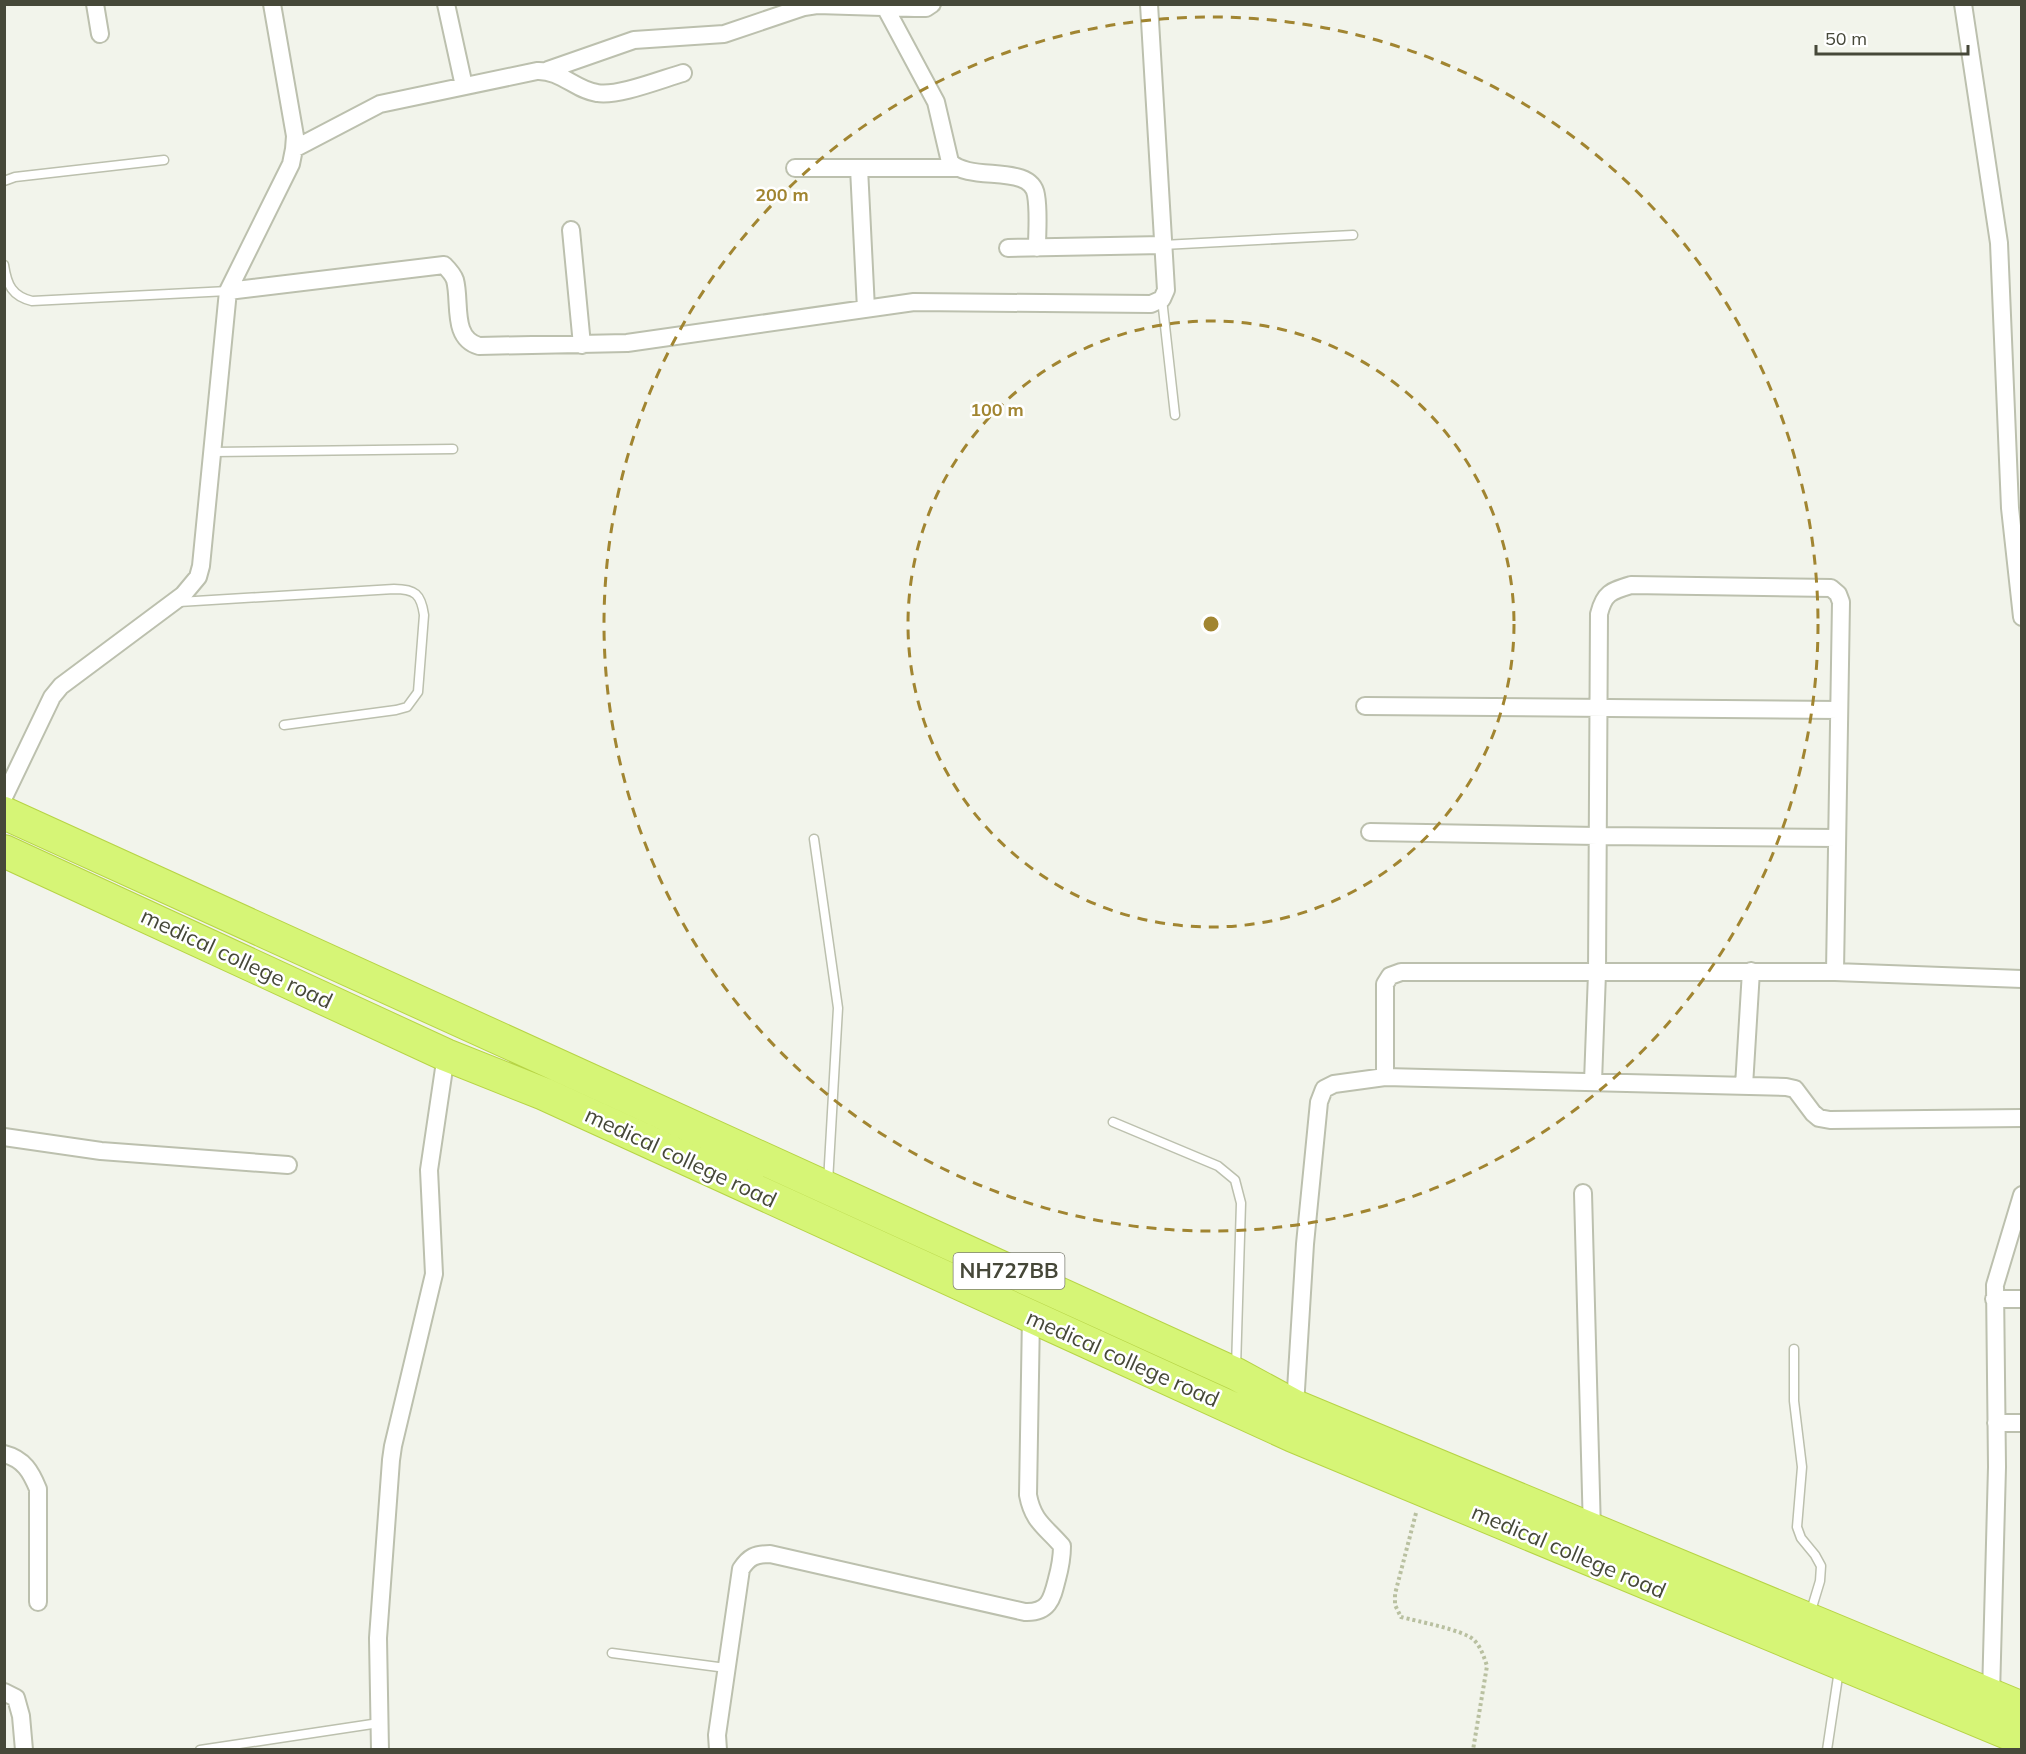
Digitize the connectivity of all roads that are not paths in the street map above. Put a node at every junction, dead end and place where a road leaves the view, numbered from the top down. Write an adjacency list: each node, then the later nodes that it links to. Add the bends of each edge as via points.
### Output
1 (95, 4): 8 (street)
2 (273, 4): 12 (street)
3 (446, 4): 11 (street)
4 (932, 4): 7 (street, via 926,8)
5 (1149, 4): 20 (street)
6 (1963, 4): 29 (street, via 1998,233)
7 (885, 7): 9 (street, via 804,7 724,34 634,40); 16 (street, via 936,102 950,162)
8 (100, 34)
9 (548, 70): 10 (street, via 599,94); 11 (street)
10 (682, 73)
11 (464, 86): 12 (street, via 380,104)
12 (294, 149): 24 (street, via 291,164)
13 (164, 160): 17 (lane)
14 (795, 168): 15 (street)
15 (859, 168): 16 (street); 26 (street)
16 (956, 168): 22 (street, via 1029,182 1036,196)
17 (4, 181)
18 (571, 230): 27 (street)
19 (1353, 235): 20 (lane)
20 (1163, 245): 22 (street); 25 (street, via 1166,290)
21 (1008, 248): 22 (street)
22 (1037, 248)
23 (4, 265): 24 (lane, via 12,288 20,298 32,302)
24 (228, 291): 27 (street, via 444,265 455,281 463,335 471,343); 31 (street)
25 (1162, 299): 26 (street, via 1151,304 926,302); 28 (lane)
26 (866, 309): 27 (street, via 627,344)
27 (582, 345)
28 (1174, 415)
29 (2014, 424): 33 (street, via 2010,508)
30 (453, 449): 31 (lane)
31 (212, 452): 32 (street, via 201,566 192,587)
32 (174, 602): 37 (lane, via 394,589 417,594 424,615 418,692 407,707); 38 (street, via 61,686)
33 (2022, 617)
34 (1365, 706): 35 (street)
35 (1598, 709): 36 (street); 36 (street, via 1602,600 1612,591 1631,585 1831,588 1841,602); 41 (street)
36 (1839, 710): 42 (street)
37 (284, 725)
38 (4, 797)
39 (4, 813): 57 (highway, NH727BB)
40 (1370, 832): 41 (street)
41 (1597, 836): 42 (street); 46 (street)
42 (1837, 838): 47 (street)
43 (814, 839): 57 (lane, via 838,1008)
44 (4, 851): 49 (highway, medical college road / NH727BB)
45 (1751, 971): 46 (street); 47 (street); 52 (street)
46 (1596, 972): 50 (street, via 1401,972 1390,976 1385,984); 51 (street)
47 (1835, 972): 48 (street)
48 (2022, 979)
49 (446, 1054): 62 (highway, medical college road / NH727BB, via 544,1094); 79 (street, via 429,1170 434,1274 391,1460 378,1638)
50 (1385, 1077): 51 (street); 65 (street, via 1334,1084 1324,1089 1319,1102)
51 (1593, 1082): 52 (street)
52 (1744, 1086): 53 (street, via 1795,1089 1819,1118 1830,1120)
53 (2022, 1118)
54 (1113, 1122): 64 (lane, via 1218,1166 1235,1180 1241,1203)
55 (4, 1137): 56 (street, via 101,1151)
56 (288, 1165)
57 (828, 1188): 64 (highway, NH727BB)
58 (1583, 1193): 70 (street)
59 (2022, 1195): 60 (street)
60 (1994, 1299): 61 (street); 66 (street)
61 (2022, 1299)
62 (1031, 1316): 68 (highway, medical college road / NH727BB, via 1283,1431); 75 (street, via 1028,1495 1036,1520 1062,1546 1051,1599 1044,1608 1025,1612 757,1554 741,1569)
63 (1794, 1349): 72 (lane, via 1794,1401 1802,1467 1797,1527 1821,1566)
64 (1236, 1374): 65 (highway, NH727BB)
65 (1295, 1406): 68 (highway, NH727BB)
66 (1996, 1423): 67 (street); 77 (street)
67 (2022, 1423)
68 (1346, 1443): 70 (highway, NH727BB); 74 (highway, medical college road / NH727BB, via 1423,1490)
69 (4, 1454): 71 (street, via 22,1462 38,1489)
70 (1592, 1531): 72 (highway, NH727BB)
71 (38, 1602)
72 (1809, 1620): 77 (highway, NH727BB)
73 (612, 1653): 75 (lane)
74 (1840, 1664): 80 (highway, medical college road / NH727BB); 85 (lane)
75 (726, 1668): 84 (street)
76 (4, 1692): 81 (street, via 16,1698)
77 (1990, 1695): 78 (highway, NH727BB)
78 (2022, 1708)
79 (379, 1723): 82 (lane); 83 (street)
80 (2022, 1739)
81 (24, 1749)
82 (200, 1749)
83 (380, 1749)
84 (718, 1749)
85 (1827, 1749)

